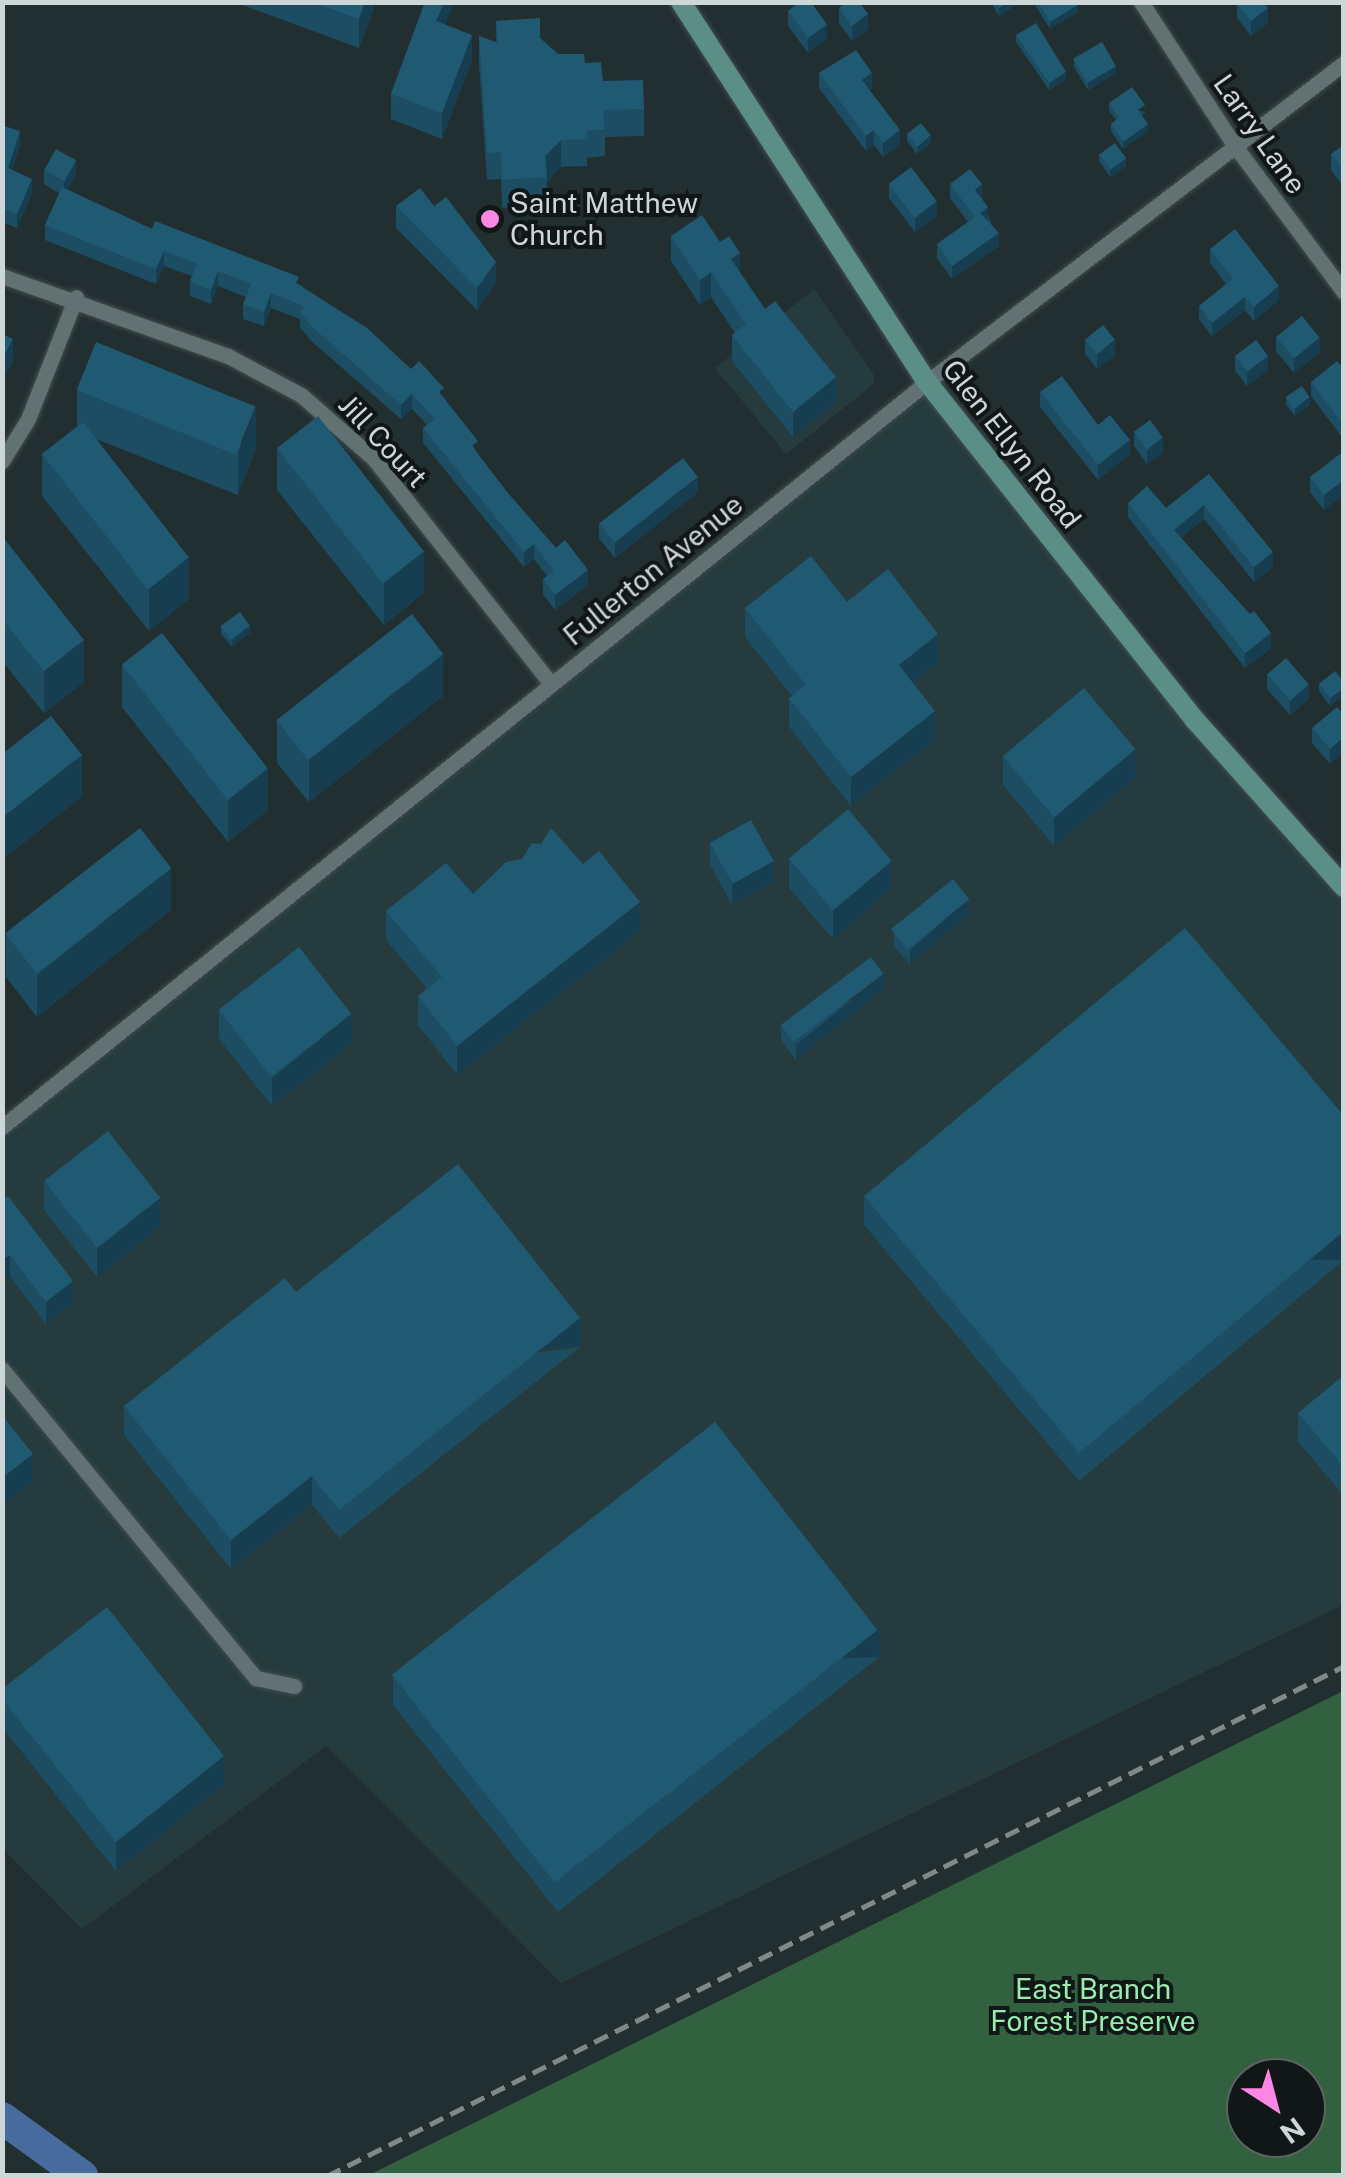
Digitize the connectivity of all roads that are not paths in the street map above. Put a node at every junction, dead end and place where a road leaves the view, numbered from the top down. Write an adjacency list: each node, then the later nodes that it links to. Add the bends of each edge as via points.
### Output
1 (682, 2): 8 (street, Glen Ellyn Road)
2 (1140, 2): 4 (street, Larry Lane)
3 (1344, 62): 4 (street, Fullerton Avenue)
4 (1235, 146): 6 (street, Larry Lane); 8 (street, Fullerton Avenue)
5 (2, 276): 7 (street, Jill Court)
6 (1344, 292)
7 (76, 297): 9 (street, via 28,419); 10 (street, Jill Court, via 252,367 336,422 374,459)
8 (928, 382): 10 (street, Fullerton Avenue); 11 (street, Glen Ellyn Road, via 1195,720)
9 (2, 460)
10 (551, 684): 12 (street, Fullerton Avenue)
11 (1344, 887)
12 (2, 1127)
13 (2, 1369): 14 (street, via 256,1678)
14 (294, 1686)

